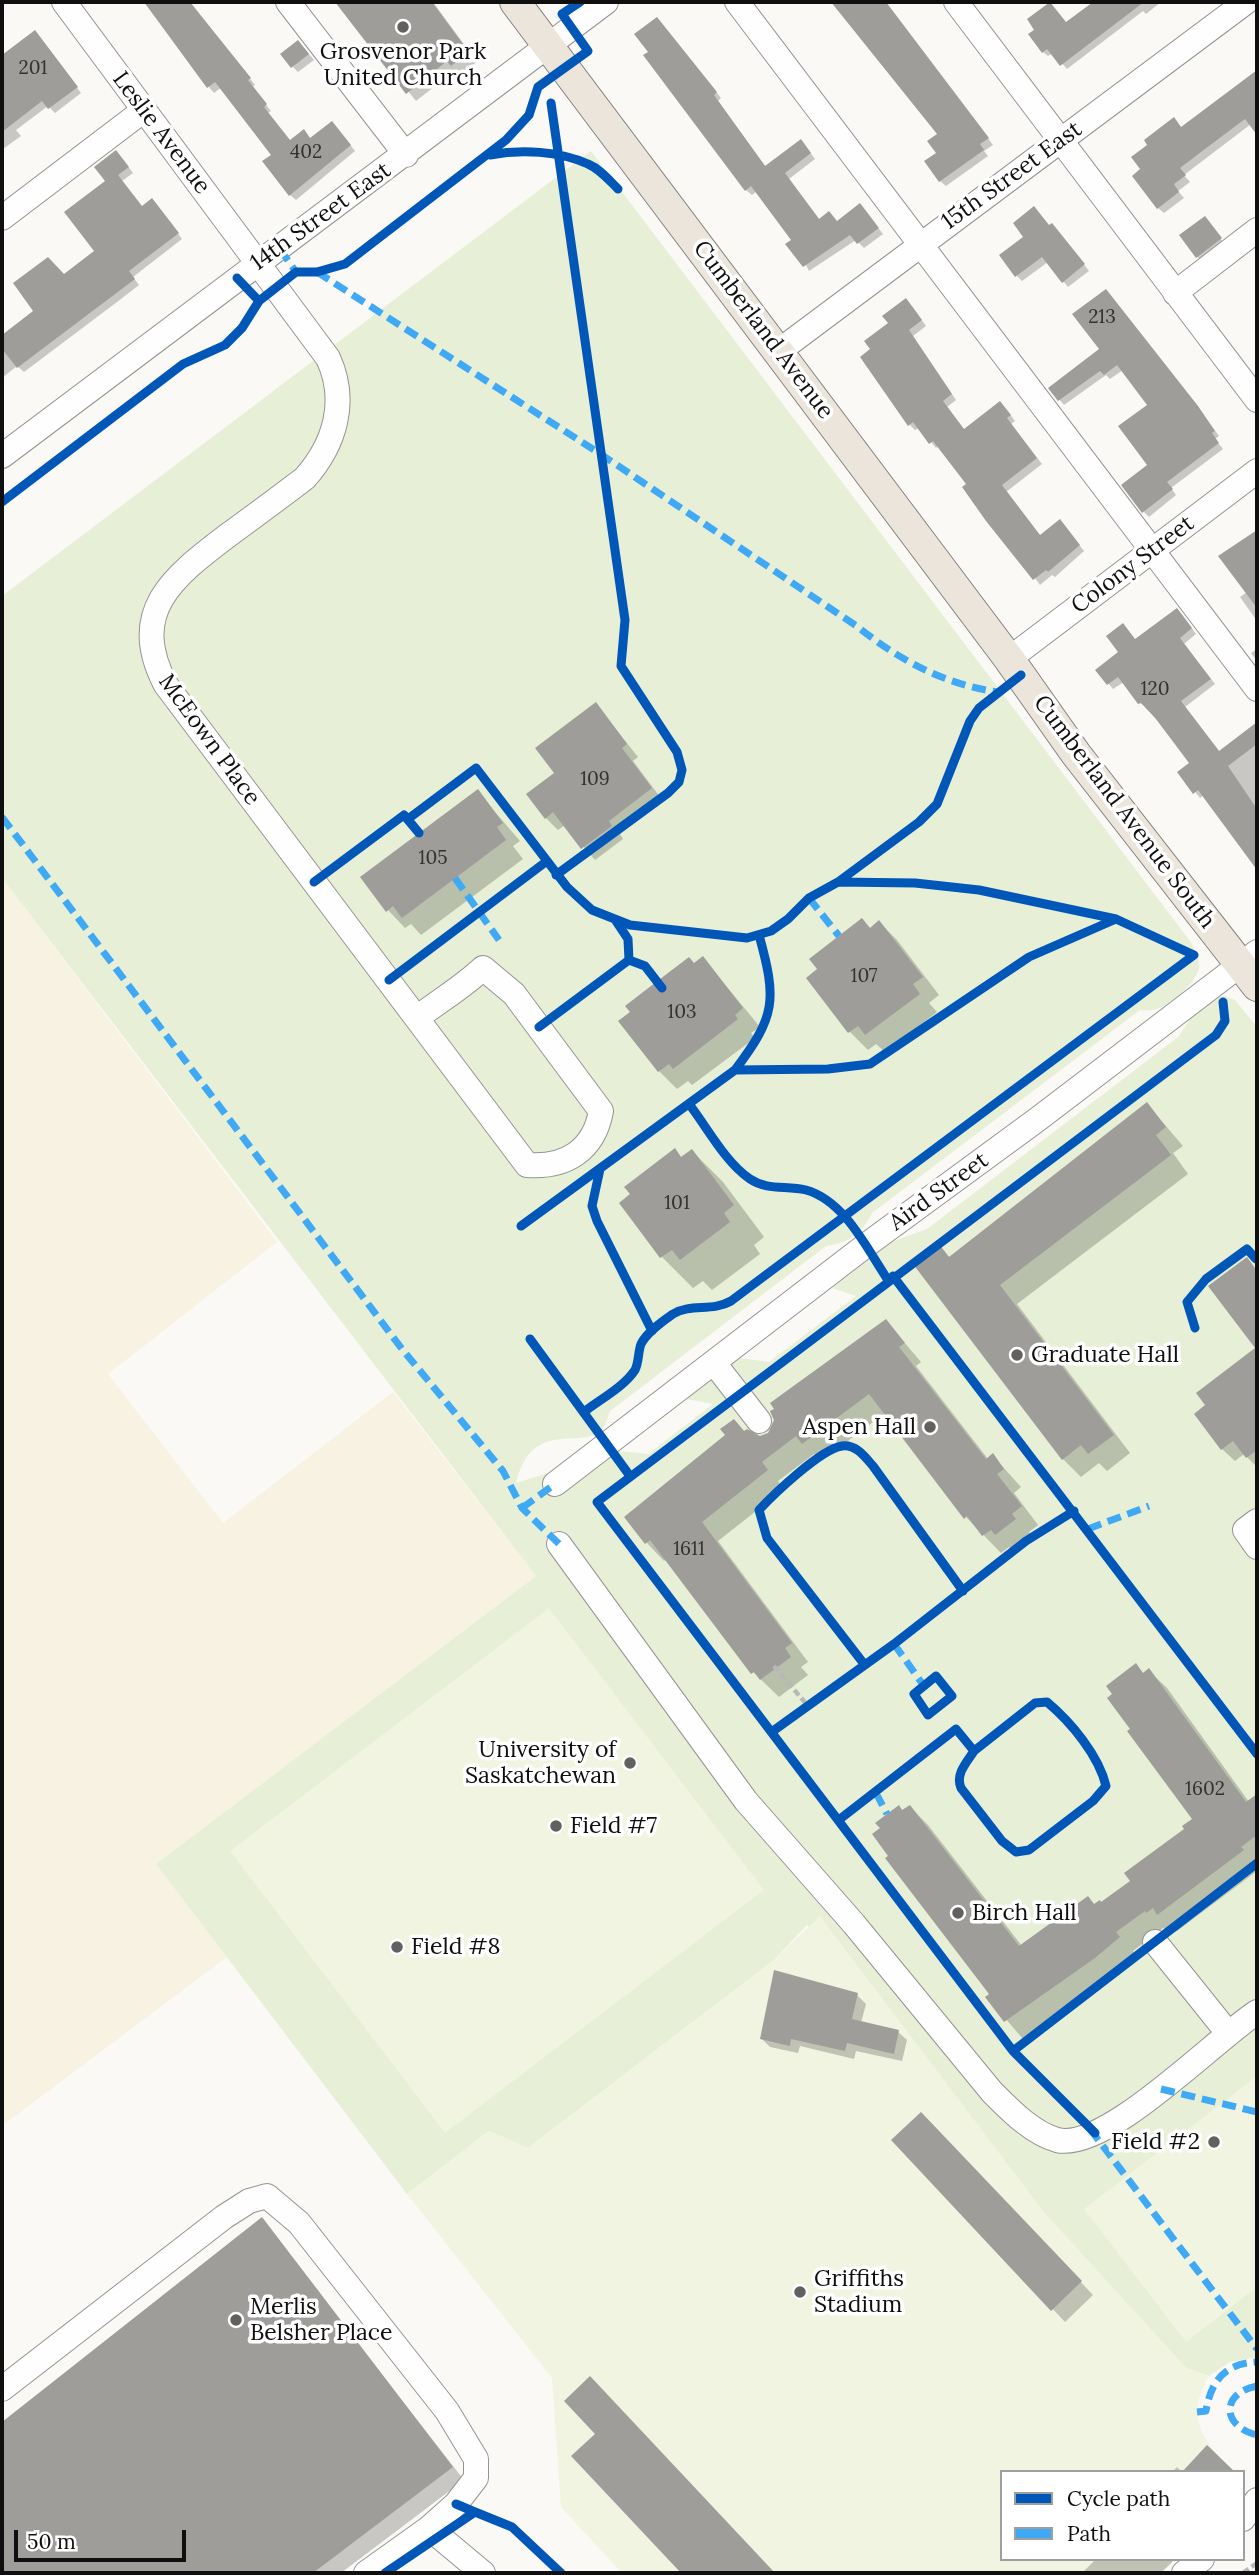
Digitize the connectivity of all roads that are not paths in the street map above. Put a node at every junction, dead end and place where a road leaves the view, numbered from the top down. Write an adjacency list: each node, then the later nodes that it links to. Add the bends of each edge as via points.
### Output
1 (64, 2): 9 (street, Leslie Avenue)
2 (288, 2): 11 (street)
3 (515, 2): 8 (main road, Cumberland Avenue)
4 (606, 2): 8 (street, 14th Street East)
5 (737, 2): 14 (street)
6 (956, 2): 10 (street)
7 (1246, 2): 10 (street, 15th Street East)
8 (548, 45): 11 (street, 14th Street East); 17 (main road, Cumberland Avenue)
9 (144, 110): 12 (street); 15 (street, Leslie Avenue)
10 (1060, 141): 14 (street, 15th Street East); 16 (street)
11 (406, 155): 15 (street, 14th Street East)
12 (2, 218)
13 (1257, 230): 16 (street)
14 (919, 245): 17 (street, 15th Street East); 21 (street)
15 (258, 264): 19 (street, 14th Street East); 25 (street, McEown Place, via 328,358 338,401 332,433 317,465 305,478 172,581 151,626 152,649 166,685)
16 (1175, 293): 18 (street)
17 (779, 351): 22 (main road, Cumberland Avenue)
18 (1257, 400)
19 (2, 456)
20 (1257, 471): 21 (street, Colony Street)
21 (1153, 551): 22 (street, Colony Street); 23 (street)
22 (1009, 659): 24 (main road, Cumberland Avenue South, via 1076,754)
23 (1257, 689)
24 (1252, 968): 26 (street, Aird Street)
25 (416, 1018): 25 (street, McEown Place, via 527,1165 562,1162 585,1148 593,1137 601,1111 514,994 483,968)
26 (714, 1363): 27 (street); 28 (street, Aird Street)
27 (760, 1421)
28 (555, 1484)
29 (1257, 1521): 31 (street, via 1245,1530)
30 (559, 1544): 34 (street, via 746,1801 1018,2117 1057,2140 1095,2133 1138,2108)
31 (1257, 1547)
32 (1155, 1942): 34 (street)
33 (1257, 2012): 34 (street)
34 (1228, 2033)
35 (2, 2389): 38 (street, via 224,2217 267,2196 307,2233 447,2411 476,2459 476,2478)
36 (1257, 2500): 37 (street)
37 (1245, 2516)
38 (429, 2528): 40 (street); 41 (street)
39 (1199, 2561): 42 (street)
40 (366, 2573)
41 (484, 2573)
42 (1184, 2573)

